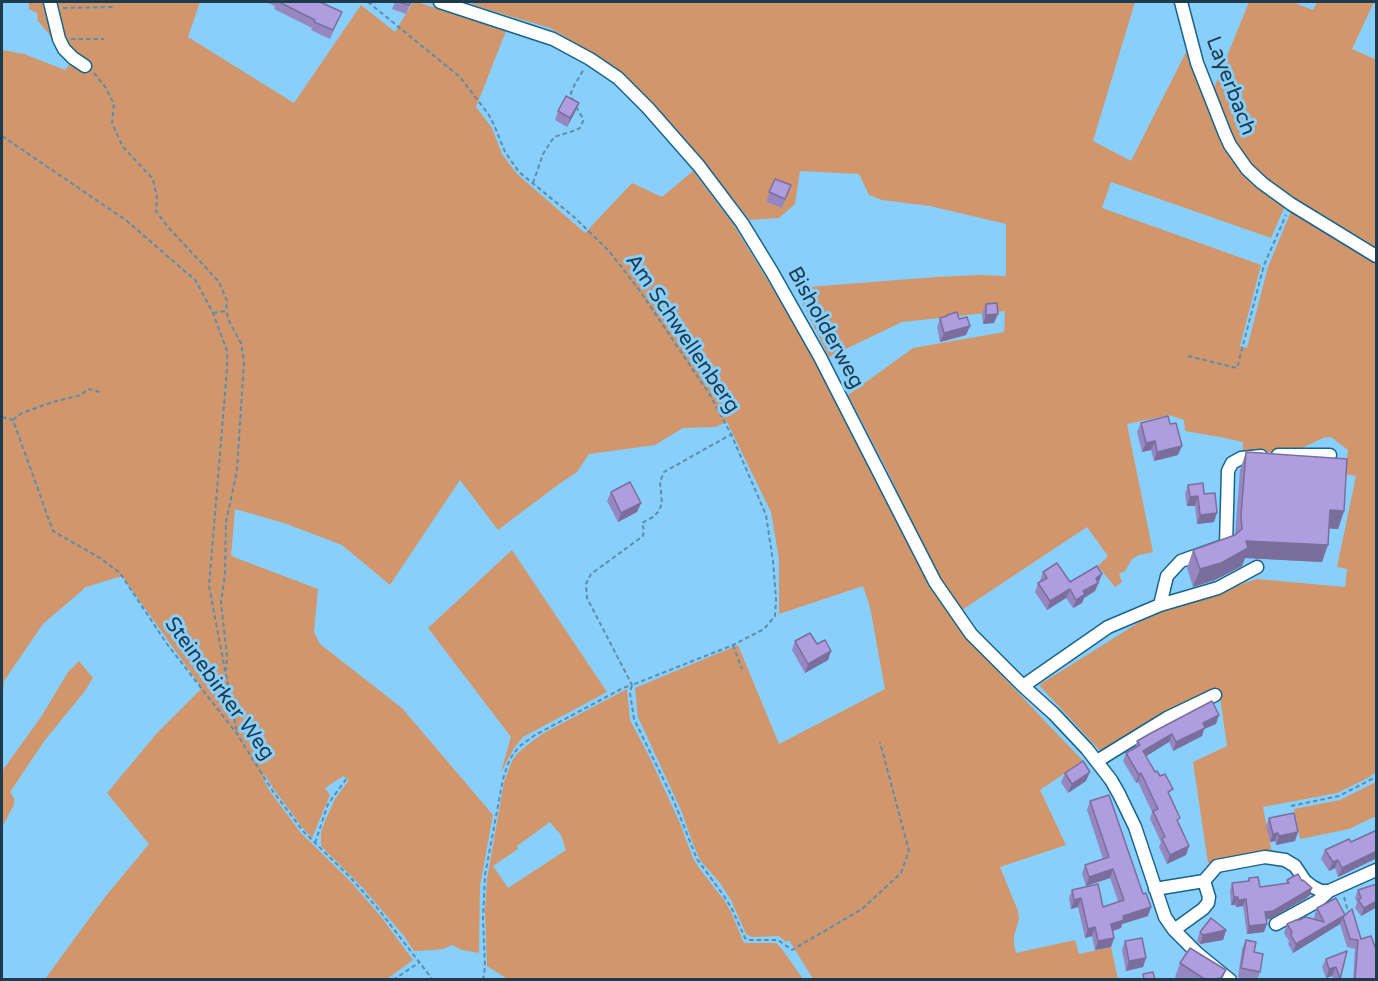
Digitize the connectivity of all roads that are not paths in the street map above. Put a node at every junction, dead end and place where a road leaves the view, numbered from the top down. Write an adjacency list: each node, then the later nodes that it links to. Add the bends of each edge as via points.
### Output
1 (441, 2): 9 (street, Bisholderweg, via 553,39 590,60 618,78 699,166 742,223 772,272 935,582 971,634)
2 (1180, 2): 5 (street, Layerbach, via 1197,63 1230,145 1247,169 1291,204)
3 (48, 4): 4 (street, via 64,49)
4 (85, 66)
5 (1377, 256)
6 (1330, 455): 8 (street, via 1251,456 1232,463 1228,471 1226,545 1181,561 1167,576)
7 (1257, 567): 8 (street, via 1218,588)
8 (1160, 605): 9 (street, via 1108,627)
9 (1023, 686): 11 (street, Bisholderweg)
10 (1215, 695): 11 (street, via 1167,718)
11 (1097, 761): 15 (street, Bisholderweg, via 1123,802)
12 (1377, 870): 14 (street)
13 (1204, 881): 14 (street, via 1217,866 1265,857 1286,860 1305,881 1321,891); 15 (street); 17 (street, via 1209,903)
14 (1334, 888): 16 (street)
15 (1155, 890): 17 (street, Bisholderweg)
16 (1276, 924)
17 (1174, 930): 18 (street, Bisholderweg)
18 (1230, 980)

